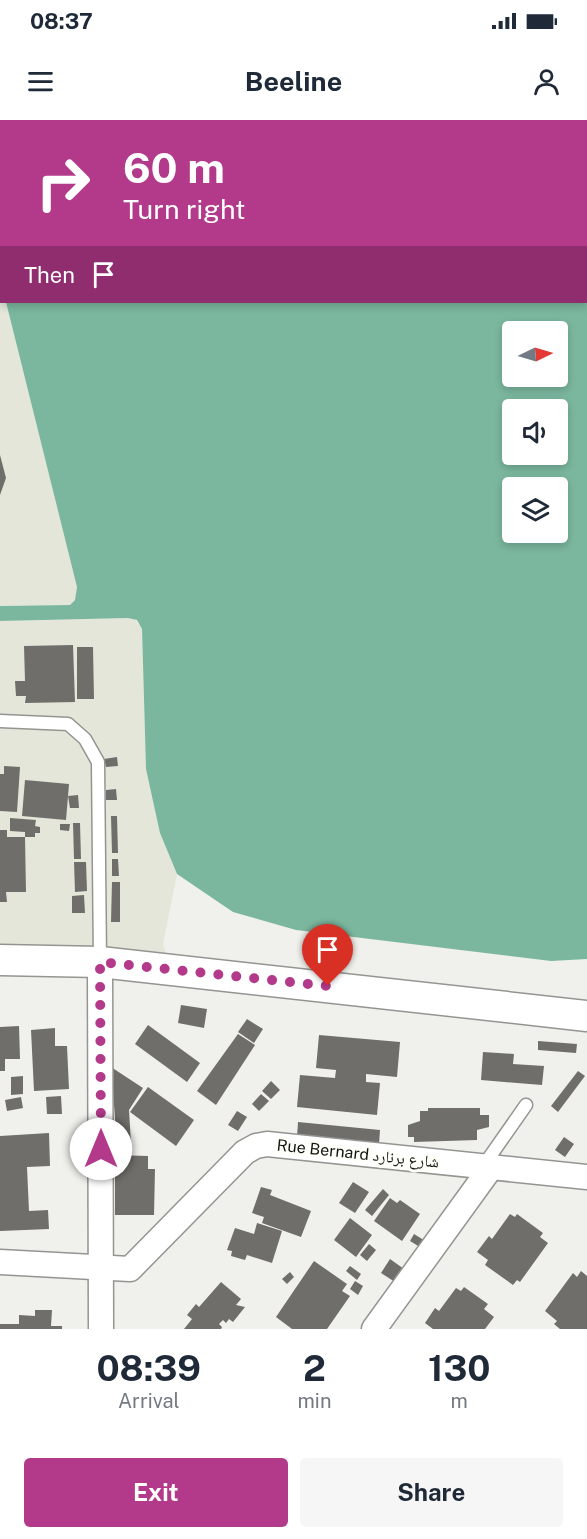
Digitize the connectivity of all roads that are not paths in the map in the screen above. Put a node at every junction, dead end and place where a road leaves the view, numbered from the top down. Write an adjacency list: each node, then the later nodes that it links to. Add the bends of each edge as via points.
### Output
1 (0, 721): 3 (lane, via 68,724 98,762)
2 (0, 960): 3 (street)
3 (100, 962): 4 (street); 9 (street)
4 (587, 1016)
5 (526, 1105): 6 (lane)
6 (488, 1166): 7 (street, Rue Bernard شارع برنارد); 10 (street, Rue Bernard شارع برنارد, via 267,1143 256,1146 245,1152); 12 (street)
7 (587, 1178)
8 (0, 1262): 9 (street)
9 (101, 1266): 10 (street); 11 (street)
10 (130, 1269): 11 (street, Rue Bernard شارع برنارد)
11 (101, 1319)
12 (374, 1329)

